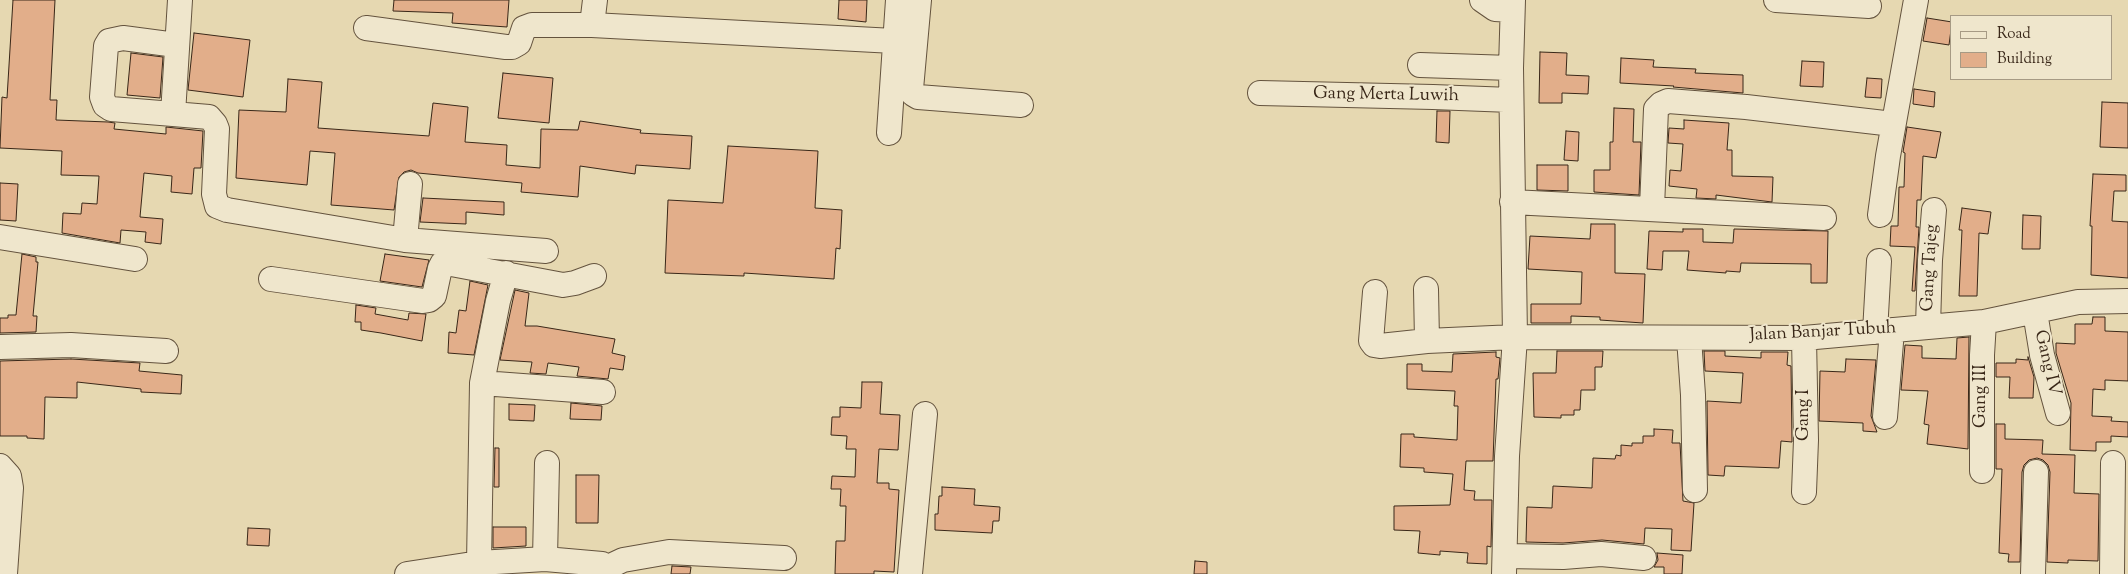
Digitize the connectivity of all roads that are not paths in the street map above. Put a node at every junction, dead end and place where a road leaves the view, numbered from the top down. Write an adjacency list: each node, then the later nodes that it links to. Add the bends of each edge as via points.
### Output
1 (180, 0): 13 (street)
2 (595, 0): 10 (street)
3 (898, 0): 12 (street)
4 (919, 0): 18 (street, via 913,94)
5 (1482, 0): 8 (street, via 1495,9)
6 (1776, 0): 9 (street)
7 (1916, 0): 20 (street)
8 (1512, 5): 15 (street)
9 (1870, 6)
10 (592, 25): 11 (street, via 529,25 524,28 519,43 512,47); 12 (street)
11 (366, 28)
12 (894, 41): 21 (street)
13 (176, 45): 19 (street); 19 (street, via 123,38 109,41 102,97 110,109)
14 (1420, 65): 15 (street)
15 (1511, 68): 17 (street)
16 (1260, 93): 17 (street, Gang Merta Luwih)
17 (1511, 100): 23 (street)
18 (1021, 105)
19 (173, 114): 29 (street, via 213,120 217,129 214,194 217,206)
20 (1893, 124): 24 (street, via 1668,101 1656,109); 26 (street)
21 (889, 133)
22 (410, 184): 29 (street)
23 (1512, 202): 24 (street); 43 (street)
24 (1652, 208): 27 (street)
25 (1934, 210): 41 (street, Gang Tajeg)
26 (1880, 215)
27 (1824, 218)
28 (0, 237): 31 (street)
29 (405, 240): 30 (street)
30 (546, 251)
31 (135, 260)
32 (1879, 261): 42 (street)
33 (506, 273): 34 (street, via 562,285); 35 (street, via 442,264 434,296 423,301); 49 (street)
34 (594, 276)
35 (271, 279)
36 (1426, 288): 46 (street)
37 (1375, 292): 46 (street, Jalan Banjar Tubuh, via 1371,341 1374,346)
38 (2128, 301): 39 (street, Jalan Banjar Tubuh, via 2078,302)
39 (2035, 312): 40 (street, Jalan Banjar Tubuh); 51 (street, Gang IV, via 2042,355)
40 (1984, 322): 41 (street, Jalan Banjar Tubuh); 57 (street, Gang III)
41 (1928, 326): 42 (street, Jalan Banjar Tubuh)
42 (1884, 331): 45 (street, Jalan Banjar Tubuh); 53 (street)
43 (1514, 337): 44 (street, Jalan Banjar Tubuh); 46 (street, Jalan Banjar Tubuh); 65 (street)
44 (1689, 338): 45 (street, Jalan Banjar Tubuh); 59 (street)
45 (1804, 338): 60 (street, Gang I)
46 (1427, 341)
47 (0, 347): 48 (street, via 71,345)
48 (166, 350)
49 (482, 383): 50 (street); 64 (street)
50 (602, 392)
51 (2058, 413)
52 (925, 414): 69 (street)
53 (1885, 418)
54 (2113, 462): 71 (street)
55 (548, 463): 63 (street)
56 (0, 466): 67 (street, via 9,476 12,488)
57 (1982, 471)
58 (2036, 472): 70 (street)
59 (1695, 490)
60 (1804, 492)
61 (784, 558): 66 (street, via 669,552 624,560)
62 (1644, 558): 65 (street, via 1601,554)
63 (545, 559): 64 (street); 66 (street, via 602,564)
64 (478, 563): 68 (street)
65 (1505, 565)
66 (608, 571)
67 (5, 574)
68 (407, 574)
69 (910, 574)
70 (2033, 574)
71 (2112, 574)

